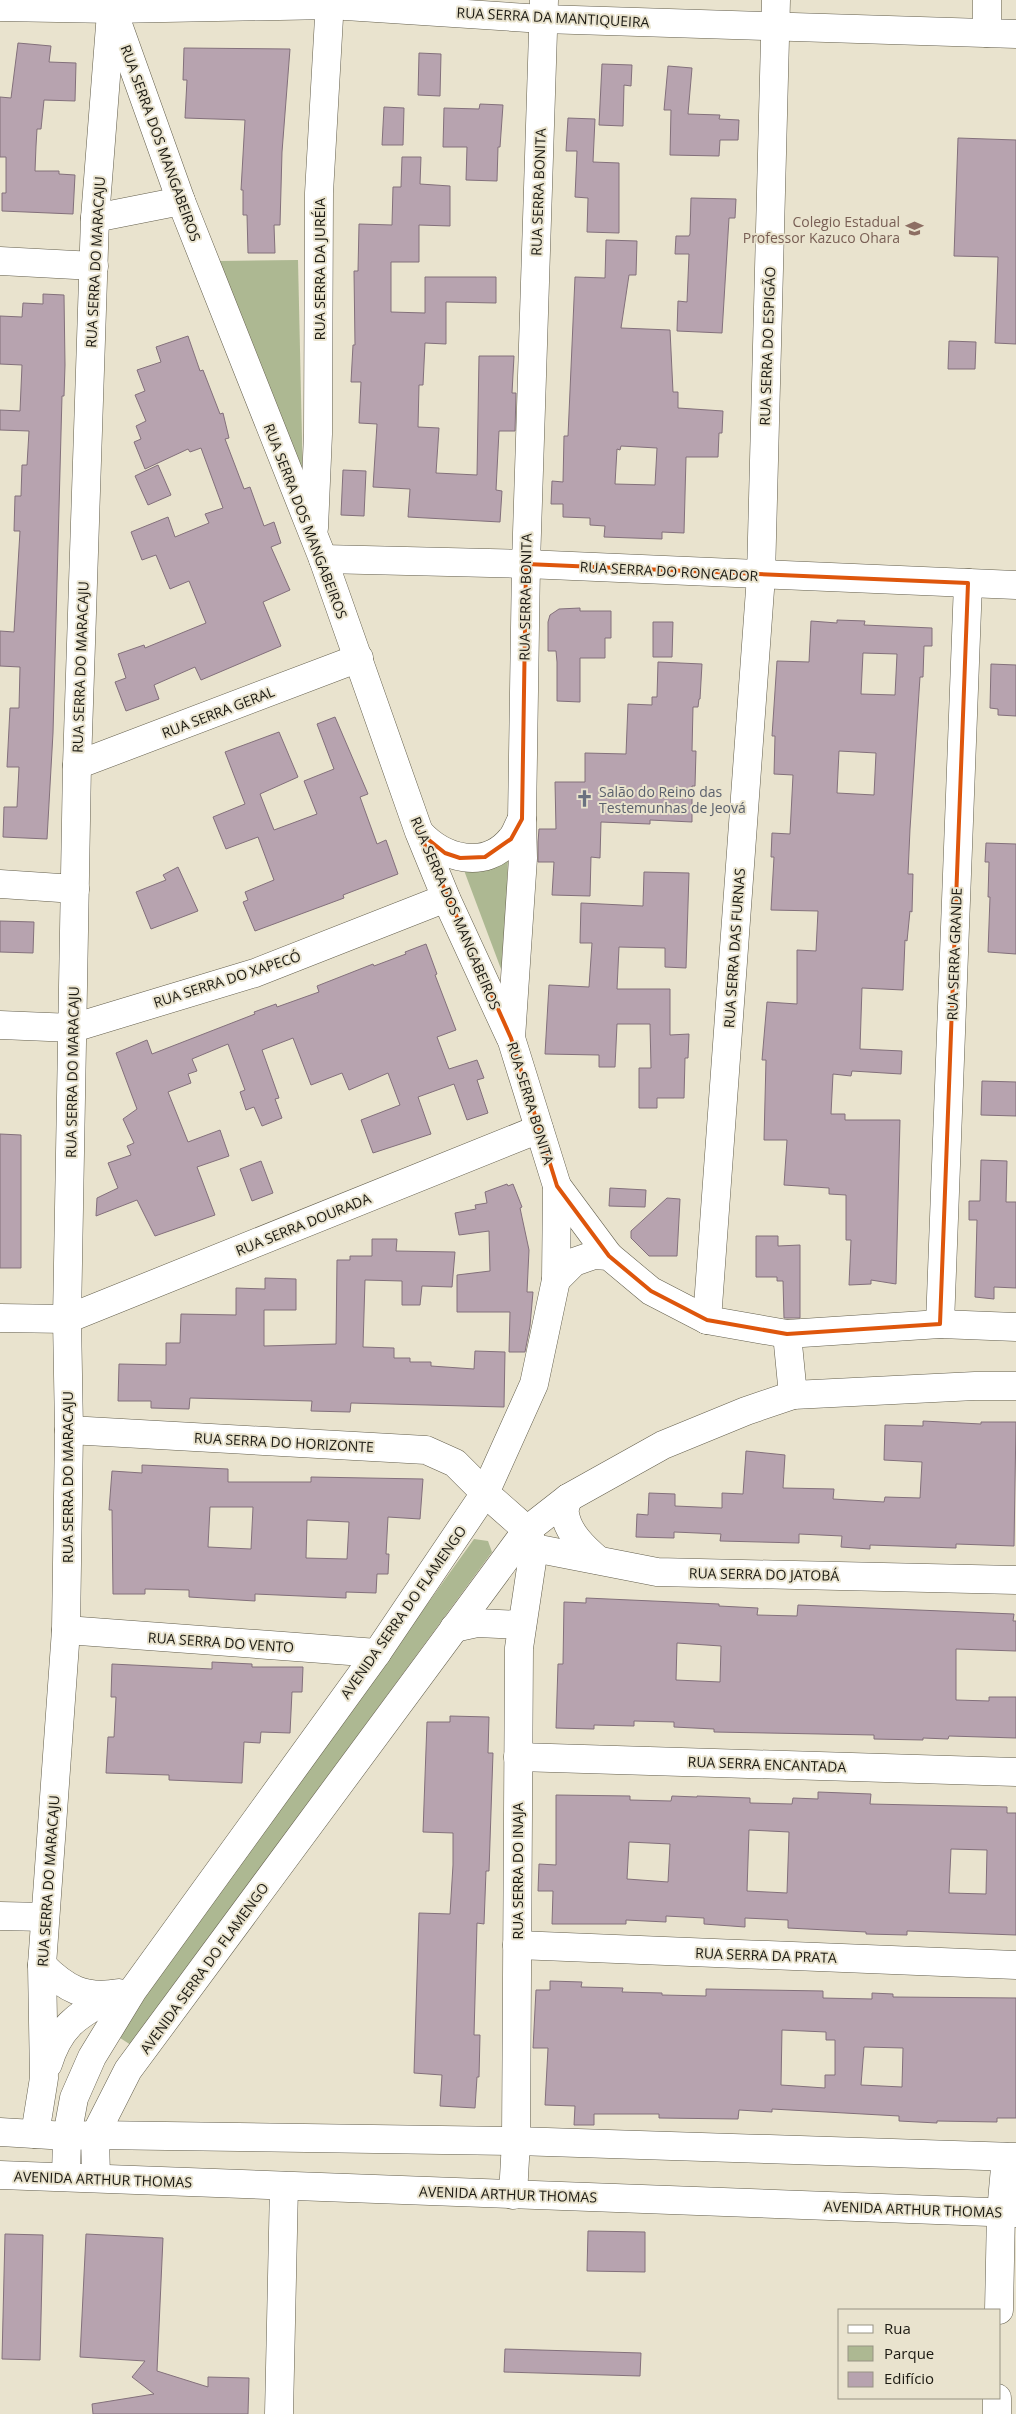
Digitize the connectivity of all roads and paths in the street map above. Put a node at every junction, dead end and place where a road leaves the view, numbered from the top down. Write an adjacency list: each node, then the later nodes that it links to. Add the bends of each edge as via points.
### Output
1 (988, 0): 7 (street)
2 (330, 2): 3 (street, RUA SERRA DA MANTIQUEIRA); 5 (street, RUA SERRA DA MANTIQUEIRA); 13 (street, RUA SERRA DA JURÉIA, via 319,193)
3 (111, 3): 4 (street, RUA SERRA DA MANTIQUEIRA); 9 (street, RUA SERRA DOS MANGABEIROS); 10 (street, RUA SERRA DO MARACAJU)
4 (0, 7)
5 (544, 9): 6 (street, RUA SERRA DA MANTIQUEIRA); 14 (street, RUA SERRA BONITA)
6 (776, 13): 7 (street, RUA SERRA DA MANTIQUEIRA); 15 (street, RUA SERRA DO ESPIGÃO)
7 (987, 34): 8 (street, RUA SERRA DA MANTIQUEIRA)
8 (1016, 34)
9 (181, 200): 10 (street); 13 (street, RUA SERRA DOS MANGABEIROS)
10 (95, 218): 12 (street, RUA SERRA DO MARACAJU)
11 (0, 261): 12 (street)
12 (94, 266): 19 (street, RUA SERRA DO MARACAJU)
13 (318, 549): 14 (street, RUA SERRA DO RONCADOR); 18 (street, RUA SERRA DOS MANGABEIROS)
14 (526, 564): 15 (street, RUA SERRA DO RONCADOR); 20 (street, RUA SERRA BONITA)
15 (761, 576): 16 (street, RUA SERRA DO RONCADOR); 34 (street, RUA SERRA DAS FURNAS)
16 (968, 583): 17 (street, RUA SERRA DO RONCADOR); 35 (street, RUA SERRA GRANDE)
17 (1016, 585)
18 (358, 658): 19 (street, RUA SERRA GERAL); 21 (street, RUA SERRA DOS MANGABEIROS)
19 (77, 765): 23 (street, RUA SERRA DO MARACAJU)
20 (522, 818): 21 (street, via 511,839 485,857 460,858 445,853); 27 (street, RUA SERRA BONITA, via 523,858)
21 (419, 832): 24 (street, RUA SERRA DOS MANGABEIROS)
22 (0, 884): 23 (street)
23 (75, 888): 26 (street, RUA SERRA DO MARACAJU)
24 (446, 898): 26 (street, RUA SERRA DO XAPECÓ, via 255,973); 27 (street, RUA SERRA DOS MANGABEIROS)
25 (0, 1026): 26 (street, RUA SERRA DO XAPECÓ)
26 (73, 1028): 33 (street, RUA SERRA DO MARACAJU)
27 (511, 1038): 28 (street, RUA SERRA BONITA)
28 (539, 1130): 29 (street, RUA SERRA BONITA); 33 (street, RUA SERRA DOURADA)
29 (557, 1186): 30 (street); 31 (street, AVENIDA SERRA DO FLAMENGO)
30 (610, 1256): 31 (street, via 594,1255 574,1262); 34 (street, via 651,1291)
31 (556, 1280): 41 (street, AVENIDA SERRA DO FLAMENGO, via 534,1384)
32 (0, 1318): 33 (street)
33 (67, 1319): 40 (street, RUA SERRA DO MARACAJU)
34 (707, 1320): 37 (street)
35 (940, 1324): 36 (street); 37 (street)
36 (1016, 1327)
37 (786, 1334): 39 (street)
38 (1016, 1386): 39 (street, AVENIDA SERRA DO FLAMENGO)
39 (793, 1395): 42 (street, AVENIDA SERRA DO FLAMENGO, via 663,1445)
40 (69, 1430): 41 (street, RUA SERRA DO HORIZONTE, via 426,1450 455,1463); 48 (street, RUA SERRA DO MARACAJU)
41 (484, 1493): 43 (street, RUA SERRA DO HORIZONTE); 49 (street, AVENIDA SERRA DO FLAMENGO)
42 (568, 1498): 43 (street, AVENIDA SERRA DO FLAMENGO); 44 (street, via 565,1513 572,1530 582,1546)
43 (530, 1539): 44 (street, RUA SERRA DO JATOBÁ); 46 (street, RUA SERRA DO INAJA); 47 (street, AVENIDA SERRA DO FLAMENGO)
44 (598, 1560): 45 (street, RUA SERRA DO JATOBÁ, via 657,1572)
45 (1016, 1580)
46 (522, 1625): 47 (street, via 477,1622); 50 (street, RUA SERRA DO INAJA)
47 (454, 1628): 61 (street, AVENIDA SERRA DO FLAMENGO, via 128,2070)
48 (66, 1630): 49 (street, RUA SERRA DO VENTO); 53 (street, RUA SERRA DO MARACAJU)
49 (377, 1653): 57 (street, AVENIDA SERRA DO FLAMENGO)
50 (518, 1756): 51 (street, RUA SERRA ENCANTADA); 54 (street, RUA SERRA DO INAJA)
51 (1016, 1772)
52 (0, 1916): 53 (street)
53 (45, 1917): 55 (street, RUA SERRA DO MARACAJU)
54 (517, 1946): 56 (street, RUA SERRA DA PRATA); 63 (street, RUA SERRA DO INAJA)
55 (42, 1965): 57 (street, via 61,1984 78,1991 96,1995); 58 (street, RUA SERRA DO MARACAJU)
56 (1016, 1965)
57 (124, 1992): 58 (street, via 78,2016 62,2031); 62 (street, AVENIDA SERRA DO FLAMENGO, via 74,2098)
58 (44, 2078): 60 (street, RUA SERRA DO MARACAJU)
59 (0, 2132): 60 (street)
60 (35, 2134): 62 (street)
61 (95, 2135): 62 (street); 63 (street); 67 (street, AVENIDA SERRA DO FLAMENGO)
62 (67, 2136): 66 (street, AVENIDA SERRA DO FLAMENGO)
63 (516, 2141): 64 (street); 69 (street, RUA SERRA DO INAJA)
64 (1011, 2157): 70 (street)
65 (0, 2174): 66 (street, AVENIDA ARTHUR THOMAS)
66 (66, 2177): 67 (street, AVENIDA ARTHUR THOMAS)
67 (96, 2178): 68 (street, AVENIDA ARTHUR THOMAS)
68 (284, 2186): 69 (street, AVENIDA ARTHUR THOMAS); 73 (street)
69 (512, 2195): 70 (street, AVENIDA ARTHUR THOMAS)
70 (1009, 2212): 71 (street)
71 (999, 2309)
72 (997, 2399): 74 (street)
73 (279, 2414)
74 (997, 2414)

